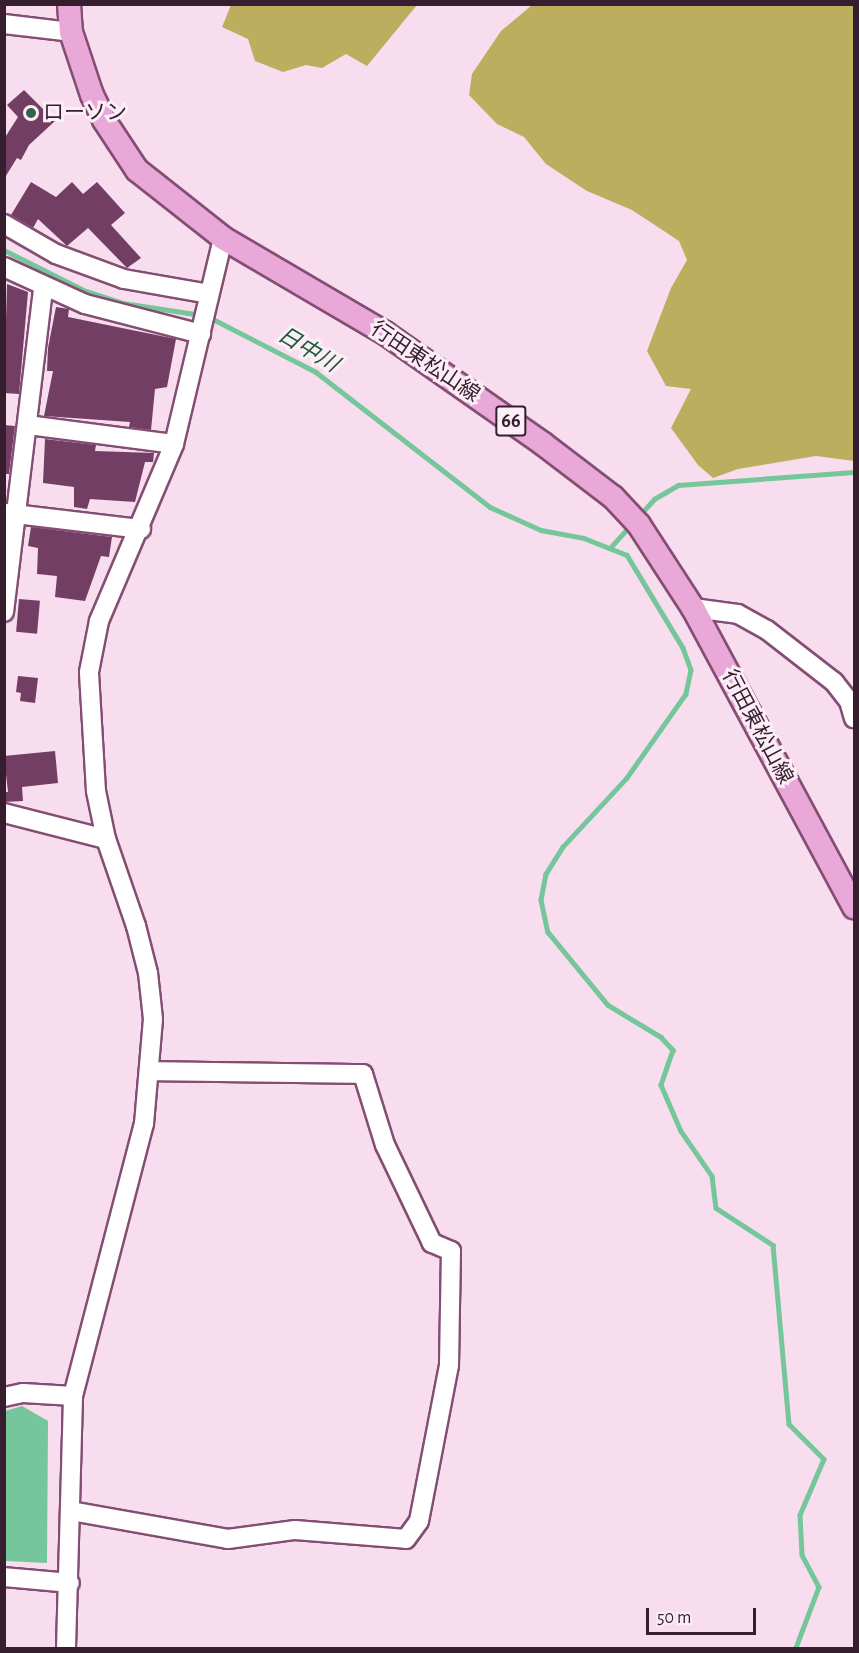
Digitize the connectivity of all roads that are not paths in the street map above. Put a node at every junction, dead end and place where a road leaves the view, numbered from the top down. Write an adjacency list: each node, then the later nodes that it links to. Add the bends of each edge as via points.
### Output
1 (69, 4): 3 (main road, 行田東松山線 / 66)
2 (4, 24): 3 (street)
3 (71, 32): 5 (main road, 行田東松山線 / 66, via 104,120 137,170)
4 (4, 224): 8 (street, via 56,254 124,279)
5 (224, 238): 8 (street); 14 (main road, 行田東松山線 / 66, via 386,333 581,471 639,525)
6 (4, 267): 7 (street)
7 (43, 288): 9 (street, via 123,317); 10 (street)
8 (209, 294): 9 (street)
9 (201, 334): 11 (street)
10 (28, 425): 11 (street); 12 (street)
11 (174, 444): 13 (street)
12 (10, 514): 13 (street); 15 (street)
13 (141, 529): 18 (street, via 99,621 89,672 92,754)
14 (693, 608): 16 (street, via 738,614 767,630 834,682 849,701); 19 (main road, 行田東松山線 / 66)
15 (4, 612)
16 (855, 718)
17 (4, 813): 18 (street)
18 (106, 839): 20 (street, via 148,973 153,1019)
19 (855, 907)
20 (151, 1071): 21 (street, via 144,1124); 23 (street, via 363,1074 385,1145 432,1243 451,1251 449,1365 419,1521 406,1539 295,1530 228,1539)
21 (73, 1396): 22 (street, via 23,1393); 23 (street)
22 (4, 1397)
23 (71, 1511): 25 (street)
24 (4, 1577): 25 (street)
25 (70, 1582): 26 (street)
26 (66, 1648)

